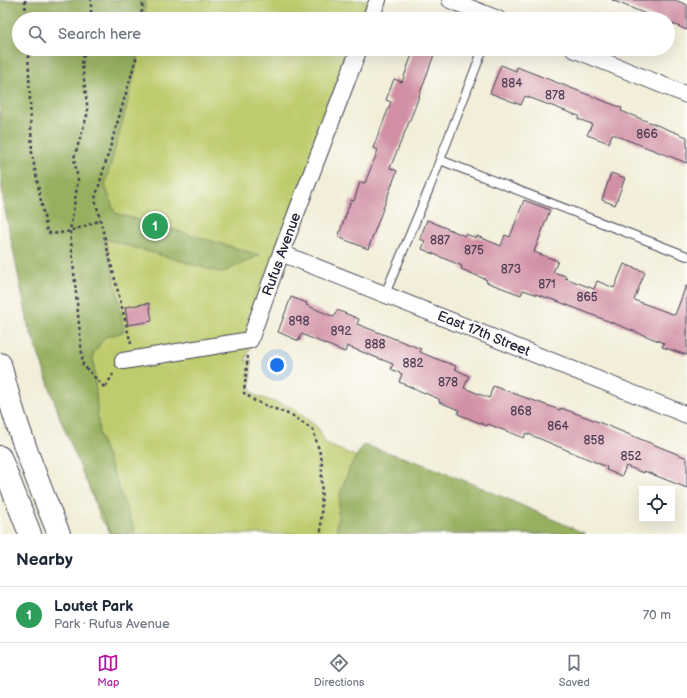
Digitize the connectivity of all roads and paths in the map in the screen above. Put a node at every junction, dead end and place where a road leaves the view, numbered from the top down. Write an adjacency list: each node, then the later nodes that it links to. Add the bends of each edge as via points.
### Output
1 (25, 0): 6 (path)
2 (91, 0): 7 (path)
3 (143, 0): 8 (path)
4 (378, 0): 9 (street)
5 (450, 0): 10 (street)
6 (26, 12)
7 (91, 12)
8 (142, 12)
9 (373, 12)
10 (479, 12)
11 (28, 56): 20 (path, via 32,154 46,232 50,234)
12 (84, 56): 20 (path, via 82,64 88,112 74,158 78,180)
13 (136, 56): 19 (path, via 95,199)
14 (356, 56): 21 (street, Rufus Avenue)
15 (480, 56): 18 (lane)
16 (591, 56): 17 (street)
17 (687, 94)
18 (440, 160): 22 (lane); 23 (lane)
19 (101, 220): 20 (path); 25 (path, via 133,350)
20 (70, 231): 25 (path, via 82,365 105,388 111,375)
21 (281, 253): 23 (street, East 17th Street); 24 (street, Rufus Avenue)
22 (687, 256)
23 (385, 294): 27 (street, East 17th Street)
24 (250, 340): 25 (street); 31 (path, via 244,393 255,401 293,416 313,430 322,460)
25 (123, 361)
26 (0, 364): 30 (highway, via 20,435)
27 (687, 415)
28 (0, 457): 29 (highway)
29 (30, 534)
30 (59, 534)
31 (321, 534)

